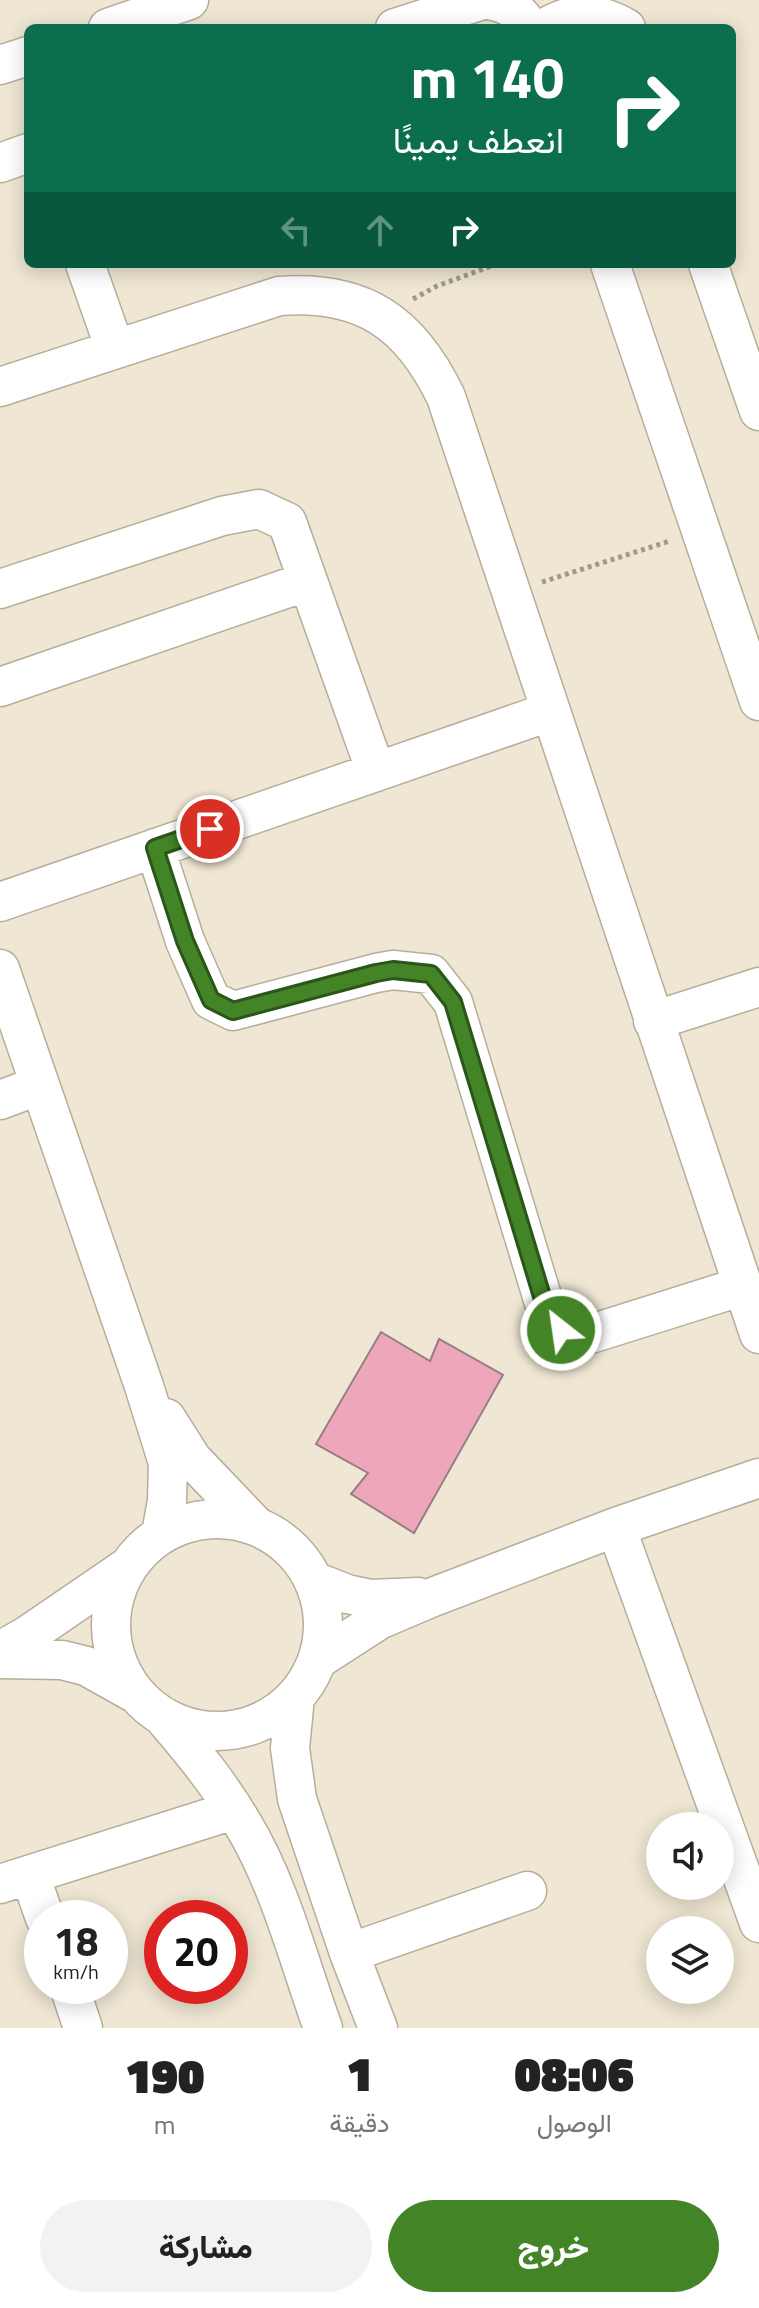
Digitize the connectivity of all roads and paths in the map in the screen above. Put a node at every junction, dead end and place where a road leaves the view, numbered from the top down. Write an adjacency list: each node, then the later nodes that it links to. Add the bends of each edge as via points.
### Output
1 (189, 0): 5 (street)
2 (486, 0): 4 (street); 7 (street, via 516,10)
3 (616, 0): 10 (street)
4 (443, 6): 6 (street)
5 (120, 24)
6 (404, 24)
7 (526, 24)
8 (553, 24): 9 (street, via 585,15)
9 (619, 24)
10 (625, 24)
11 (24, 57): 12 (street)
12 (0, 65)
13 (24, 154): 14 (street)
14 (0, 163)
15 (86, 268): 20 (street)
16 (486, 268): 19 (path, via 437,286)
17 (611, 268): 23 (street)
18 (709, 268): 22 (street)
19 (384, 316): 20 (street, via 338,298 279,296); 26 (street, via 426,360 446,397)
20 (115, 349): 21 (street)
21 (0, 387)
22 (759, 411)
23 (701, 531): 26 (path); 28 (street)
24 (308, 581): 25 (street, via 287,522 259,509 222,516); 27 (street); 30 (street)
25 (0, 589)
26 (510, 592): 29 (street)
27 (0, 687)
28 (759, 701)
29 (549, 712): 30 (street); 35 (street)
30 (376, 772): 31 (street)
31 (155, 848): 32 (street); 38 (street, via 185,941 211,1000 233,1011 376,973 431,974 453,1002 544,1303 561,1330 584,1336)
32 (0, 902)
33 (0, 969): 36 (street)
34 (759, 987): 35 (street)
35 (653, 1021): 38 (street)
36 (40, 1085): 37 (street); 40 (street)
37 (0, 1100)
38 (743, 1286): 39 (street)
39 (759, 1334)
40 (144, 1386): 42 (street, via 192,1459); 44 (street, via 168,1463)
41 (759, 1478): 43 (street)
42 (256, 1526): 44 (street, via 224,1518 192,1521); 46 (street, via 280,1539)
43 (616, 1527): 47 (street); 57 (street)
44 (161, 1534): 45 (street)
45 (126, 1568): 48 (street); 52 (street, via 111,1615 112,1641 119,1665)
46 (314, 1581): 47 (street, via 371,1599); 50 (street, via 323,1634)
47 (433, 1597): 50 (street, via 379,1620)
48 (0, 1651)
49 (0, 1659): 52 (street, via 62,1660 86,1666)
50 (317, 1660): 51 (street)
51 (295, 1697): 52 (street, via 269,1717 218,1731 192,1728); 58 (street, via 290,1748 297,1799)
52 (148, 1704): 53 (street, via 201,1761)
53 (234, 1810): 54 (street); 61 (street, via 265,1867)
54 (15, 1879): 56 (street)
55 (527, 1891): 58 (street)
56 (31, 1900)
57 (759, 1923)
58 (349, 1953): 62 (street)
59 (75, 2004): 60 (street)
60 (83, 2028)
61 (323, 2028)
62 (378, 2028)

